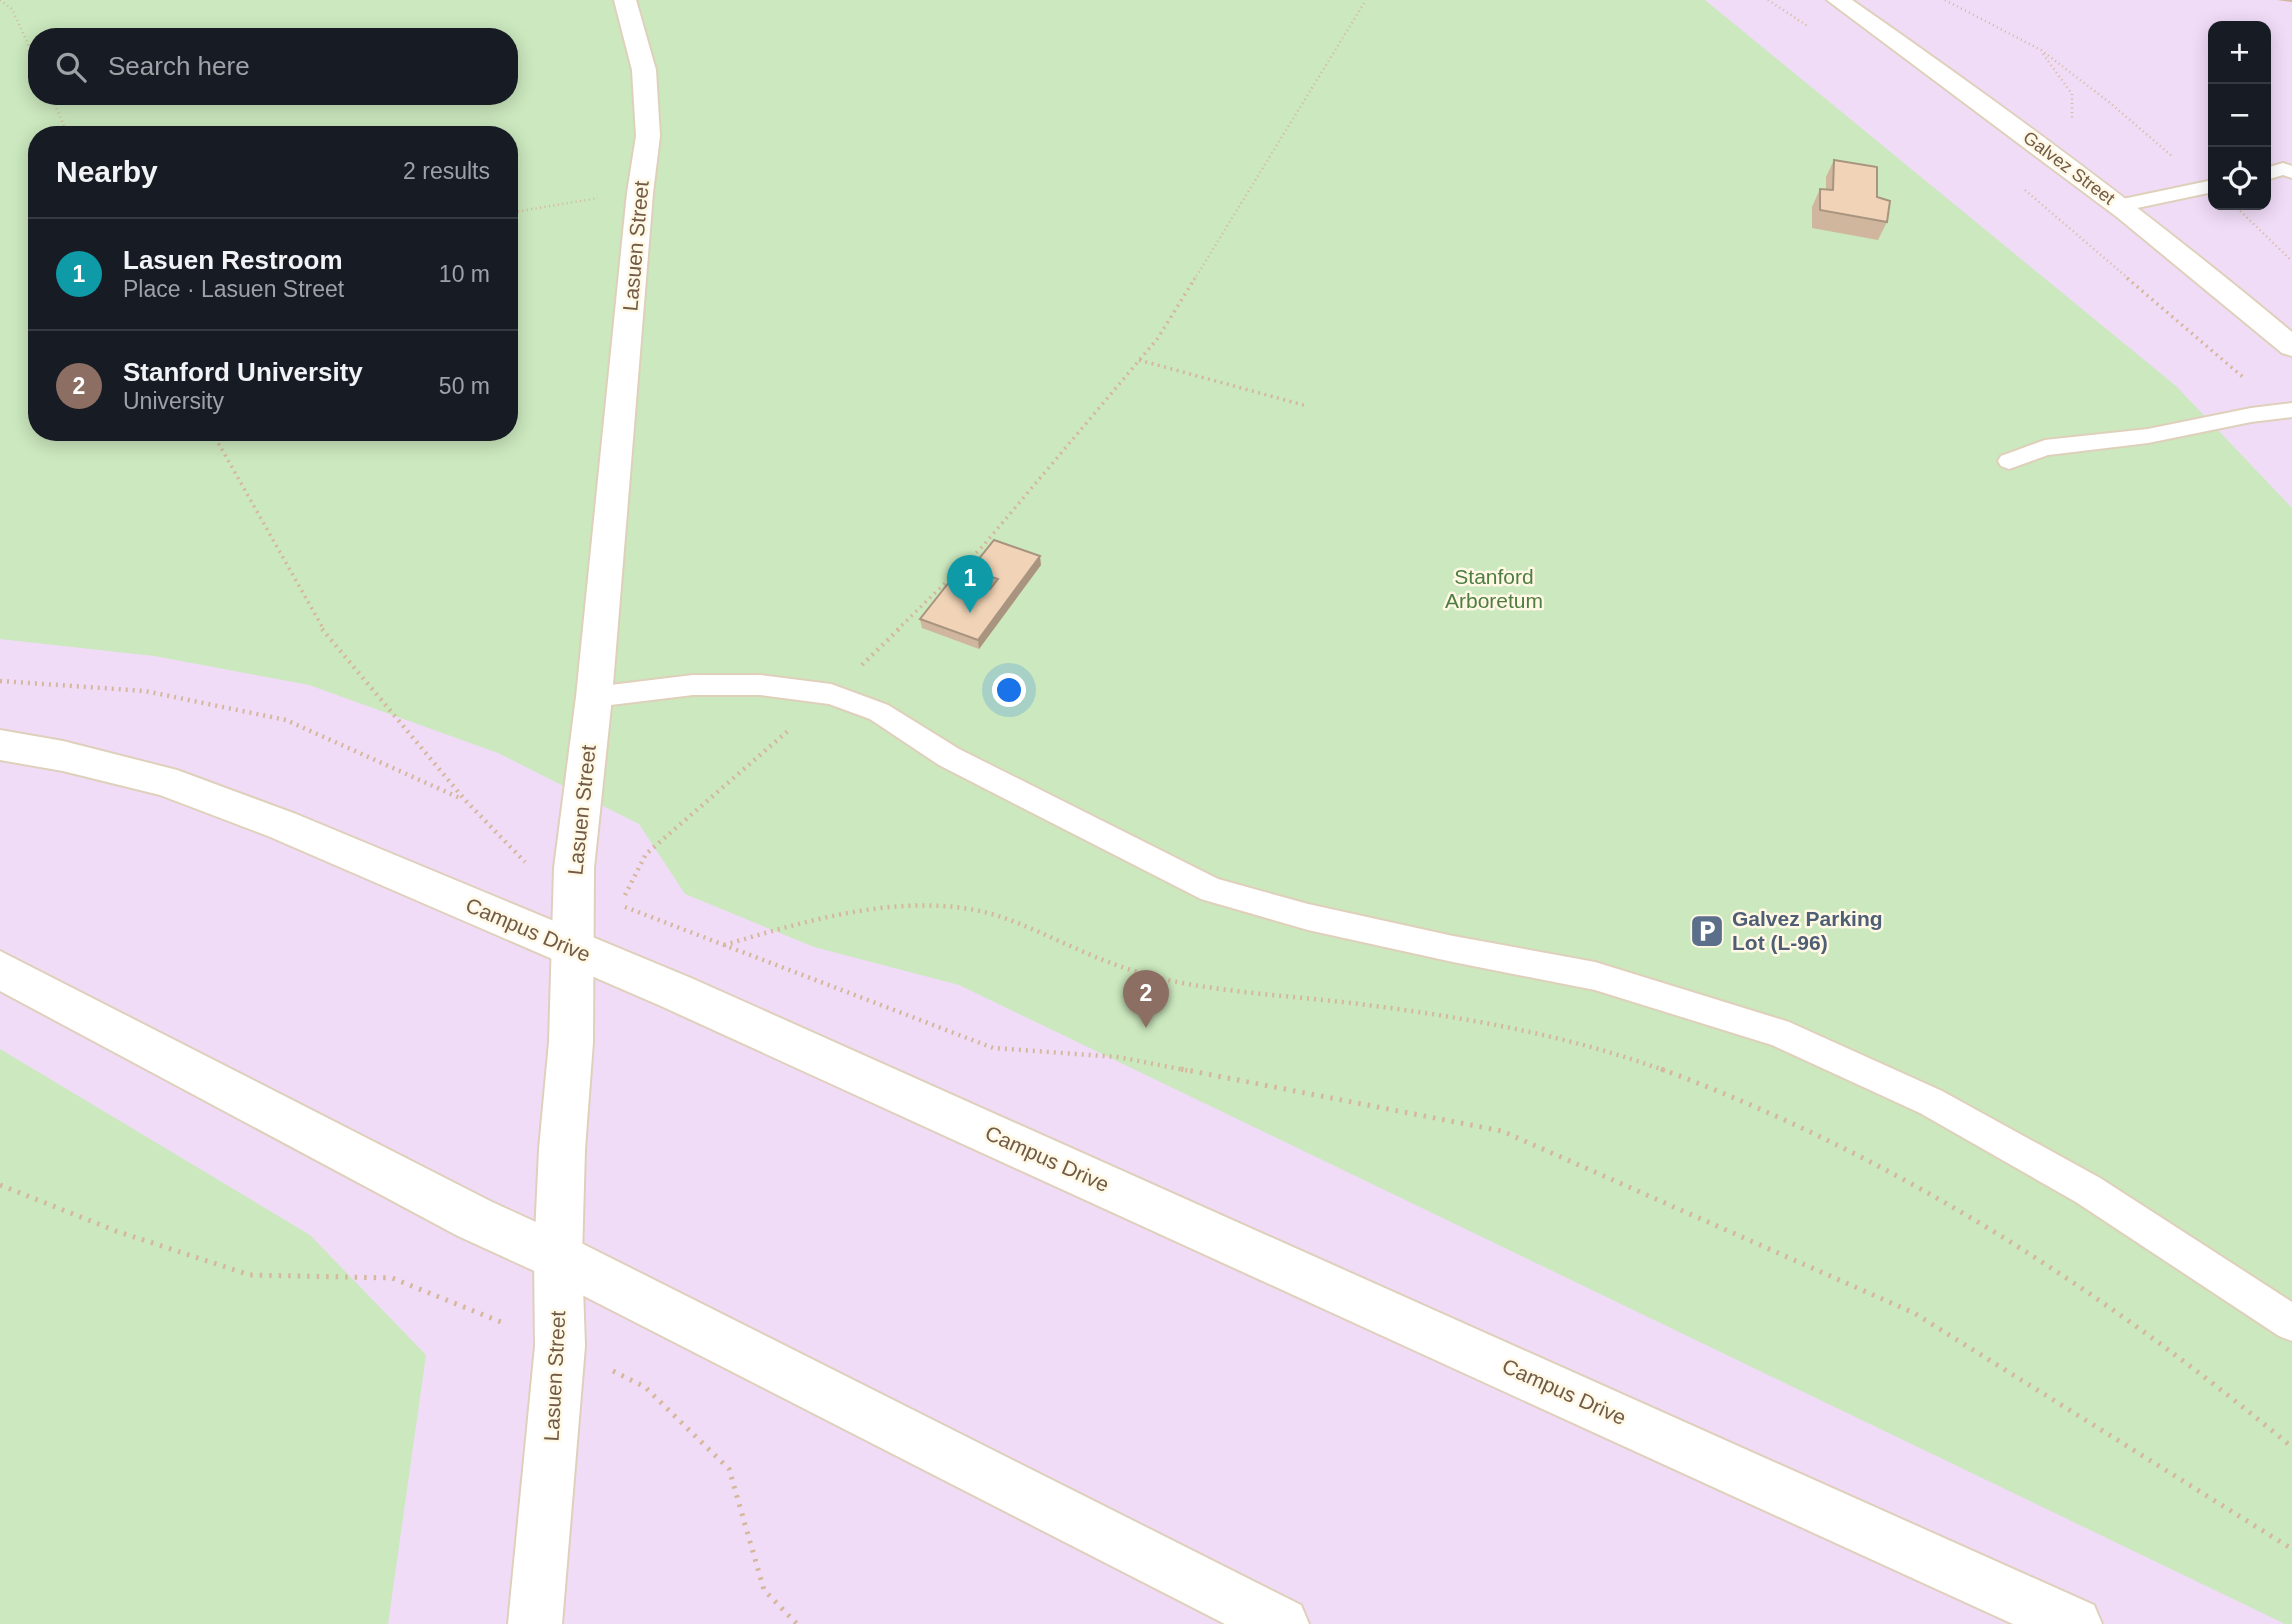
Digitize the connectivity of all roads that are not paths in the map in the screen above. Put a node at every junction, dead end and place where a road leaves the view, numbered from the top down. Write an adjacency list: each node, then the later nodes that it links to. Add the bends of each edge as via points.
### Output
1 (625, 0): 10 (street, Lasuen Street, via 644,70 648,136)
2 (1838, 0): 6 (street, Galvez Street)
3 (2292, 172): 4 (lane)
4 (2271, 173)
5 (2208, 187): 6 (lane)
6 (2118, 206): 7 (street, Galvez Street)
7 (2292, 347)
8 (2292, 410): 9 (lane, via 2148,436 2045,448)
9 (2009, 461)
10 (594, 697): 12 (street, Lasuen Street, via 573,890); 15 (lane, via 693,685 760,685 831,694 879,712 949,757 1211,890 1335,923 1595,976 1778,1032 1931,1102 2088,1190)
11 (0, 745): 12 (street, Campus Drive, via 164,781 282,825)
12 (573, 949): 14 (street, Lasuen Street); 18 (street, Campus Drive)
13 (0, 970): 14 (street, via 475,1219)
14 (558, 1257): 16 (street, Lasuen Street, via 560,1346); 17 (street)
15 (2292, 1323)
16 (535, 1624)
17 (1282, 1624)
18 (2075, 1624)

